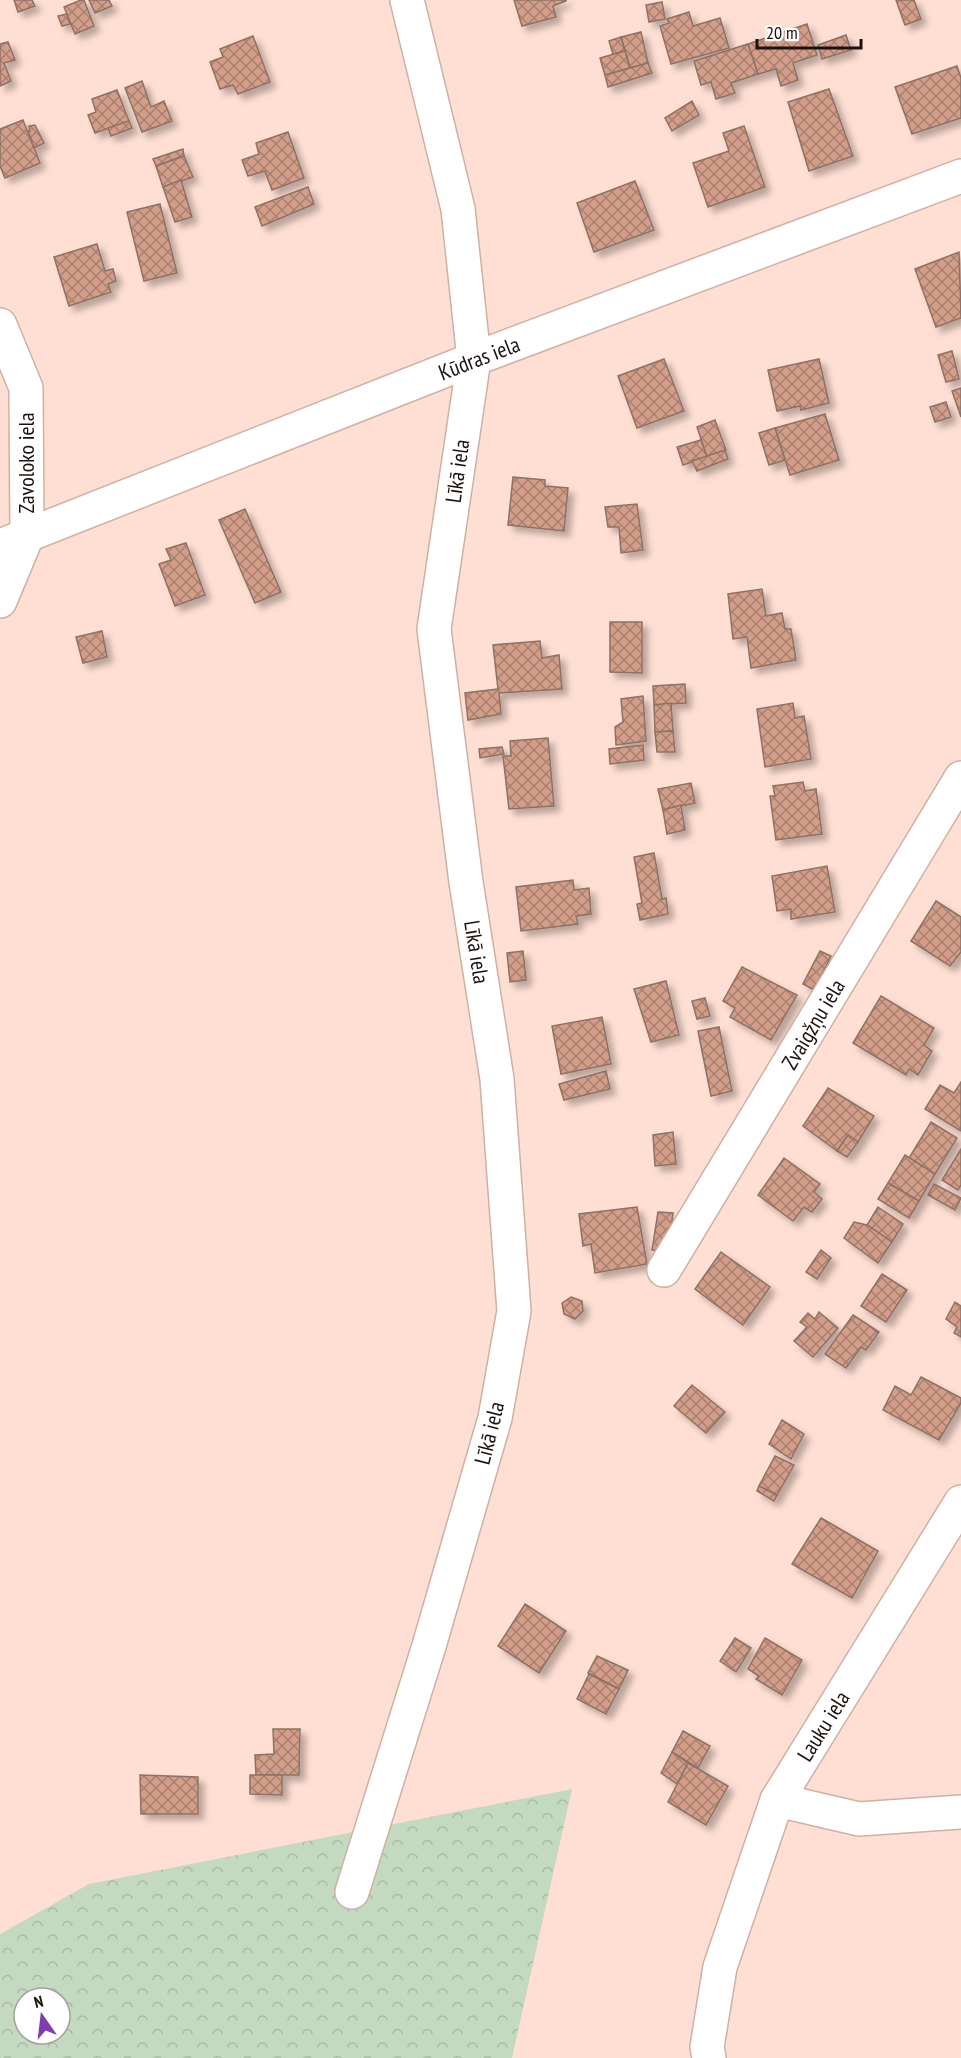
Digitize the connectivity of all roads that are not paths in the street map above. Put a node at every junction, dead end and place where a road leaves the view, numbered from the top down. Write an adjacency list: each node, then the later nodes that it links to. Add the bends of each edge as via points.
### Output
1 (407, 0): 4 (street, Līkā iela, via 458,209)
2 (961, 176): 4 (street, Kūdras iela)
3 (0, 325): 5 (street, Zavoloko iela, via 26,387)
4 (474, 359): 5 (street, Kūdras iela); 12 (street, Līkā iela, via 434,629 466,882 497,1079 514,1311 495,1418)
5 (13, 541): 6 (street, Zavoloko iela)
6 (0, 601)
7 (961, 778): 8 (street, Zvaigžņu iela)
8 (664, 1270)
9 (961, 1502): 10 (street, Lauku iela)
10 (777, 1800): 11 (street, via 859,1819); 13 (street, Lauku iela, via 720,1967 707,2047)
11 (961, 1812)
12 (352, 1892)
13 (709, 2058)

